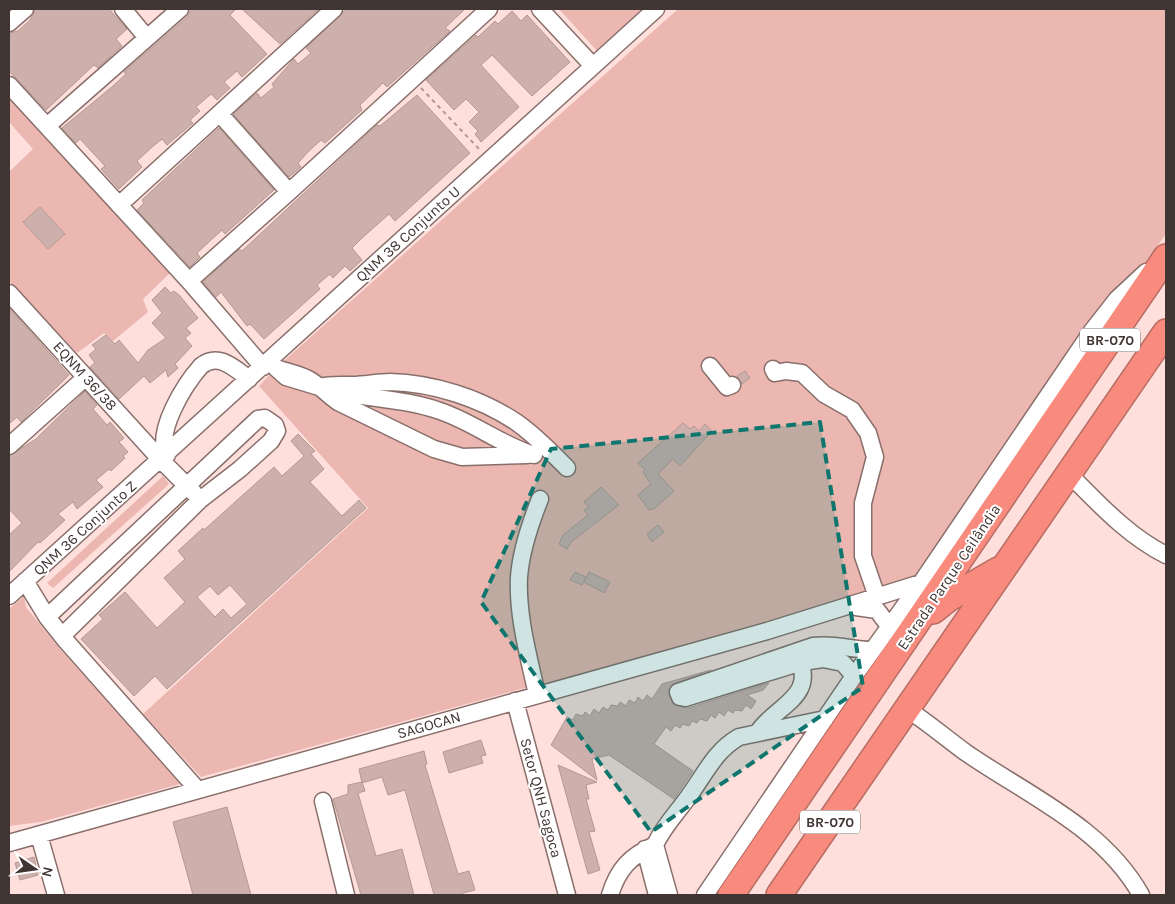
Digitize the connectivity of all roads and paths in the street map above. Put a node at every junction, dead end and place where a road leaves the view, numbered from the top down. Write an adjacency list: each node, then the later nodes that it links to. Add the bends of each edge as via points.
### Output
1 (25, 9): 8 (street)
2 (123, 9): 9 (street)
3 (180, 9): 9 (street)
4 (334, 9): 13 (street)
5 (489, 9): 11 (street)
6 (540, 9): 10 (street)
7 (656, 9): 10 (street, QNM 38 Conjunto U)
8 (9, 23)
9 (148, 38): 14 (street)
10 (593, 66): 15 (street, QNM 38 Conjunto U)
11 (413, 79): 15 (path); 16 (street)
12 (9, 85): 14 (street)
13 (220, 114): 16 (street); 17 (street)
14 (47, 126): 17 (street)
15 (490, 160): 24 (street, QNM 38 Conjunto U)
16 (290, 192): 20 (street)
17 (119, 205): 20 (street)
18 (1166, 250): 41 (street, via 1092,331)
19 (1166, 257): 37 (highway, Estrada Parque Ceilândia / BR-070)
20 (189, 281): 24 (street)
21 (11, 300): 26 (street, EQNM 36/38)
22 (1166, 332): 33 (highway, BR-070)
23 (710, 366): 28 (street, via 727,387)
24 (263, 367): 27 (street, QNM 38 Conjunto U)
25 (773, 369): 44 (street, via 775,373 802,373 824,394 852,410 868,433 875,457 863,503 862,556)
26 (86, 377): 30 (street); 32 (street, EQNM 36/38)
27 (249, 379): 32 (street, QNM 38 Conjunto U); 32 (street, via 221,360 208,361 201,366 173,410 164,441)
28 (732, 385)
29 (319, 387): 31 (street, via 334,392 398,399 440,411); 31 (street, via 338,402 372,420 448,454 483,449); 31 (street, via 335,383 390,382 423,385 454,394 516,422 567,468)
30 (9, 446)
31 (527, 453)
32 (164, 457): 34 (street, EQNM 36/38); 40 (street, QNM 36 Conjunto Z)
33 (1069, 474): 38 (street, via 1118,522 1150,547); 39 (highway, BR-070)
34 (188, 485): 36 (street, EQNM 36/38); 36 (street, via 258,419 264,418 275,425 277,431 271,441); 46 (street)
35 (540, 499): 53 (street, via 530,524 519,577 520,604)
36 (200, 500): 48 (street)
37 (972, 543): 42 (highway); 47 (highway, Estrada Parque Ceilândia / BR-070)
38 (1166, 554)
39 (1007, 564): 42 (highway); 49 (highway, BR-070)
40 (25, 581): 43 (street, QNM 36 Conjunto Z); 46 (street)
41 (921, 583): 44 (street, SAGOCAN); 47 (street)
42 (962, 591): 47 (highway); 49 (highway)
43 (9, 596)
44 (877, 598): 45 (street, SAGOCAN)
45 (848, 607): 47 (street, SAGOCAN, via 877,610); 53 (street, SAGOCAN)
46 (47, 617): 48 (street)
47 (901, 628): 50 (street); 70 (highway, Estrada Parque Ceilândia / BR-070)
48 (62, 636): 58 (street)
49 (952, 644): 55 (highway, BR-070)
50 (872, 650): 51 (street, via 826,644); 52 (street)
51 (799, 656): 51 (street, via 683,689 678,692 685,698 711,691); 52 (street, via 836,660); 57 (street, via 801,685 798,695 766,720)
52 (854, 676): 56 (street)
53 (538, 695): 54 (street, SAGOCAN)
54 (515, 701): 58 (street, SAGOCAN); 65 (street, Setor QNH Sagoca)
55 (907, 708): 71 (highway, BR-070); 72 (street, via 965,752 1103,845 1118,860)
56 (825, 718): 57 (street); 69 (street)
57 (758, 732): 62 (street, via 739,737 717,754)
58 (198, 789): 60 (street, SAGOCAN)
59 (323, 801): 64 (street)
60 (39, 835): 61 (street, SAGOCAN); 63 (street)
61 (9, 843)
62 (650, 847): 66 (street, via 626,862); 67 (street); 68 (street)
63 (56, 895)
64 (346, 895)
65 (567, 895)
66 (610, 895)
67 (657, 895)
68 (669, 895)
69 (704, 895)
70 (731, 895)
71 (779, 895)
72 (1141, 895)

